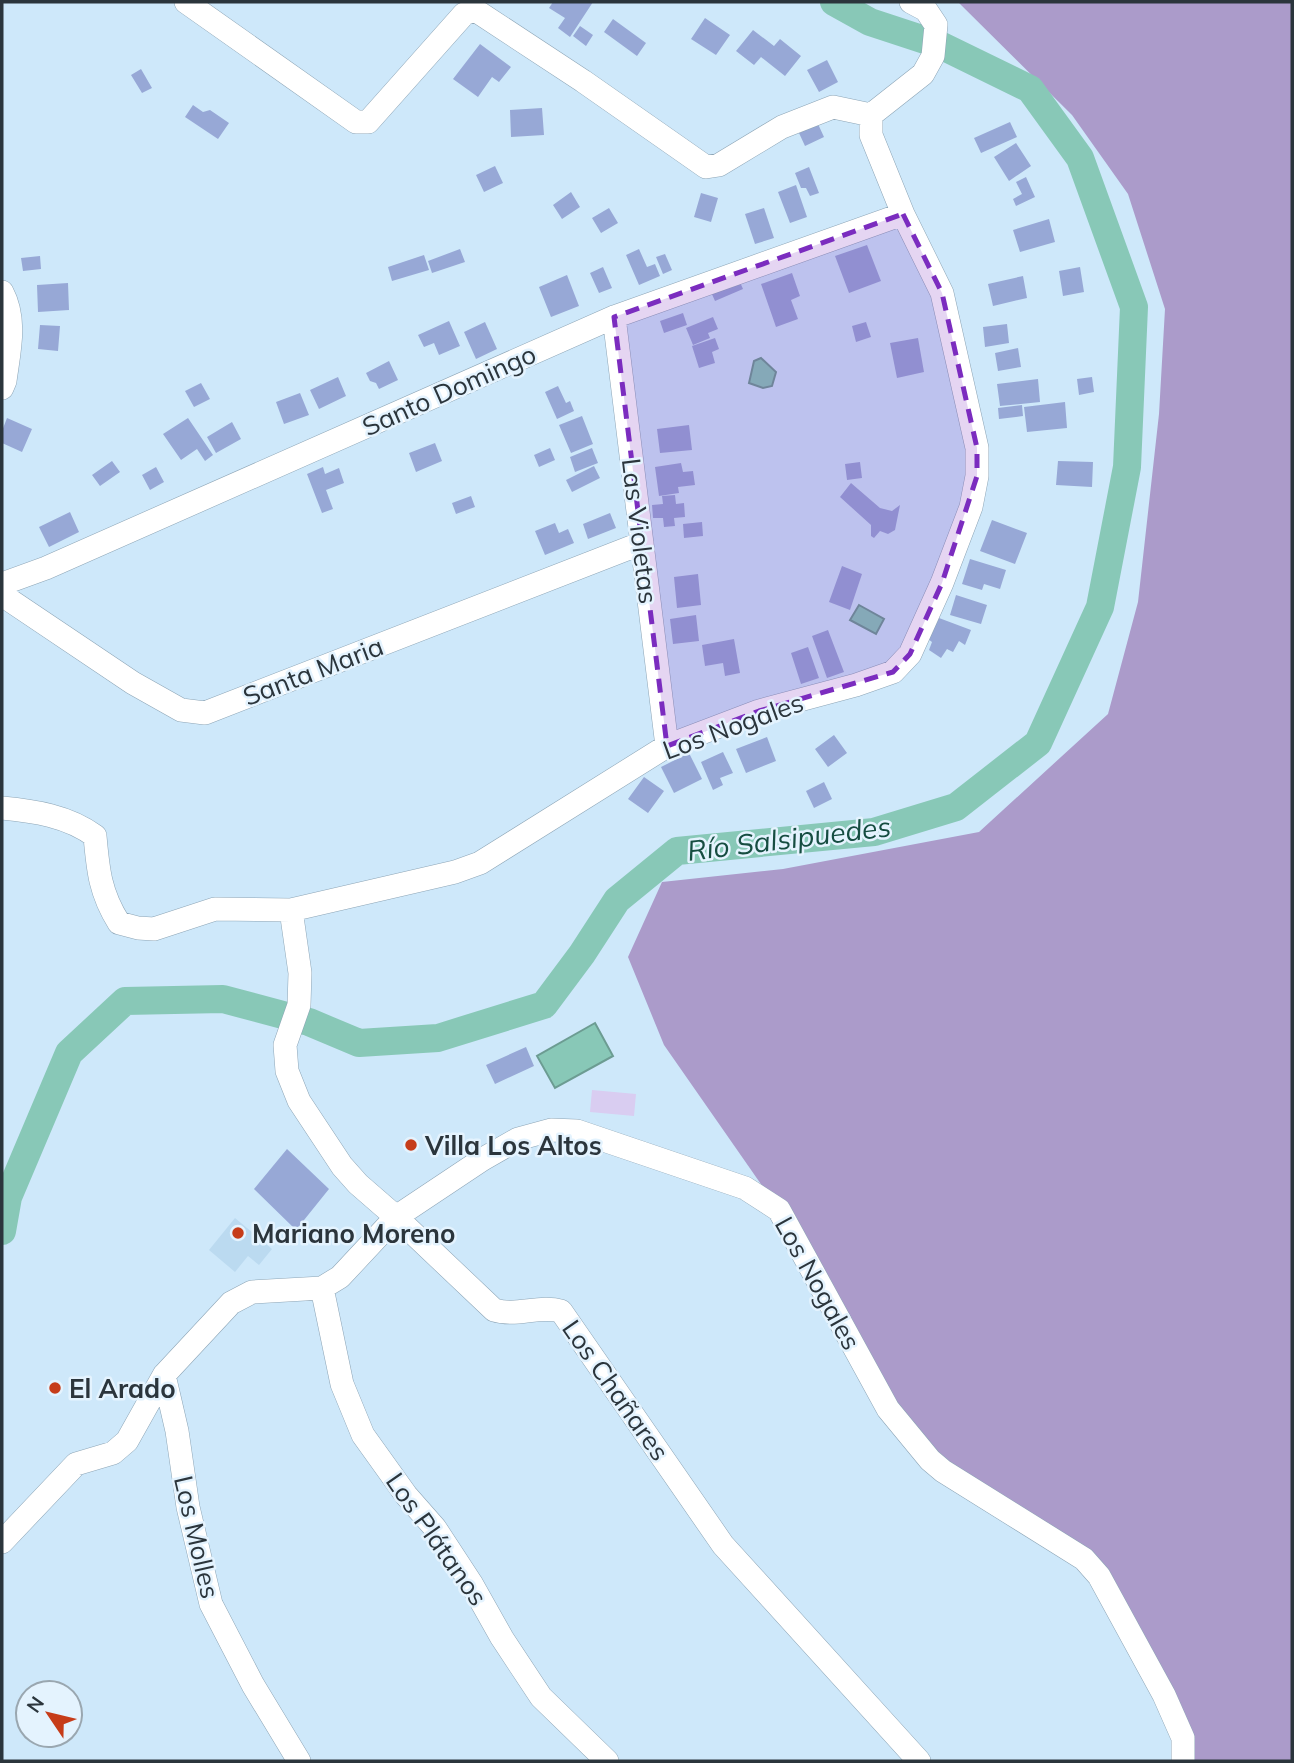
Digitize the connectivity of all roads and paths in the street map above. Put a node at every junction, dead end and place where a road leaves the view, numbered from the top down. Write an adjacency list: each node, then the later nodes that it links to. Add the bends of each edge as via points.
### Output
1 (186, 2): 3 (street, via 356,122 369,122 464,14 475,10 706,167 719,165 782,127 833,107)
2 (911, 2): 3 (street, via 926,10 936,25 933,56 923,74)
3 (871, 115): 4 (street, Los Nogales, via 871,135)
4 (903, 214): 6 (street, Santo Domingo); 11 (street, Los Nogales, via 942,293 976,448 971,507 942,583 910,654 893,672 759,711)
5 (2, 292): 7 (street, via 12,331)
6 (614, 317): 8 (street, Las Violetas); 9 (street, Santo Domingo)
7 (2, 388)
8 (642, 542): 10 (street, Santa Maria, via 205,713 181,710 133,683); 11 (street, Las Violetas)
9 (2, 584)
10 (2, 595)
11 (667, 746): 13 (street, Los Nogales, via 480,863)
12 (2, 808): 13 (street, Los Nogales, via 67,820 95,836 100,880 119,923 154,929 215,909)
13 (291, 910): 14 (street, Los Chañares, via 300,973 299,1005 285,1045 288,1071 299,1101 342,1166)
14 (396, 1217): 15 (street, Los Nogales, via 341,1277); 20 (street, Los Chañares, via 494,1310 561,1311 723,1545); 21 (street, Los Nogales, via 482,1159 518,1139 551,1130 577,1131 745,1188 779,1210 888,1409 930,1460 1084,1559 1099,1576 1176,1720 1184,1738)
15 (322, 1288): 16 (street, via 252,1292 231,1303); 19 (street, Los Plátanos, via 342,1384 363,1435 435,1528 541,1697)
16 (164, 1375): 17 (street, via 127,1441 113,1453 76,1464); 18 (street, Los Molles, via 211,1604)
17 (2, 1542)
18 (299, 1761)
19 (607, 1761)
20 (919, 1761)
21 (1183, 1761)

